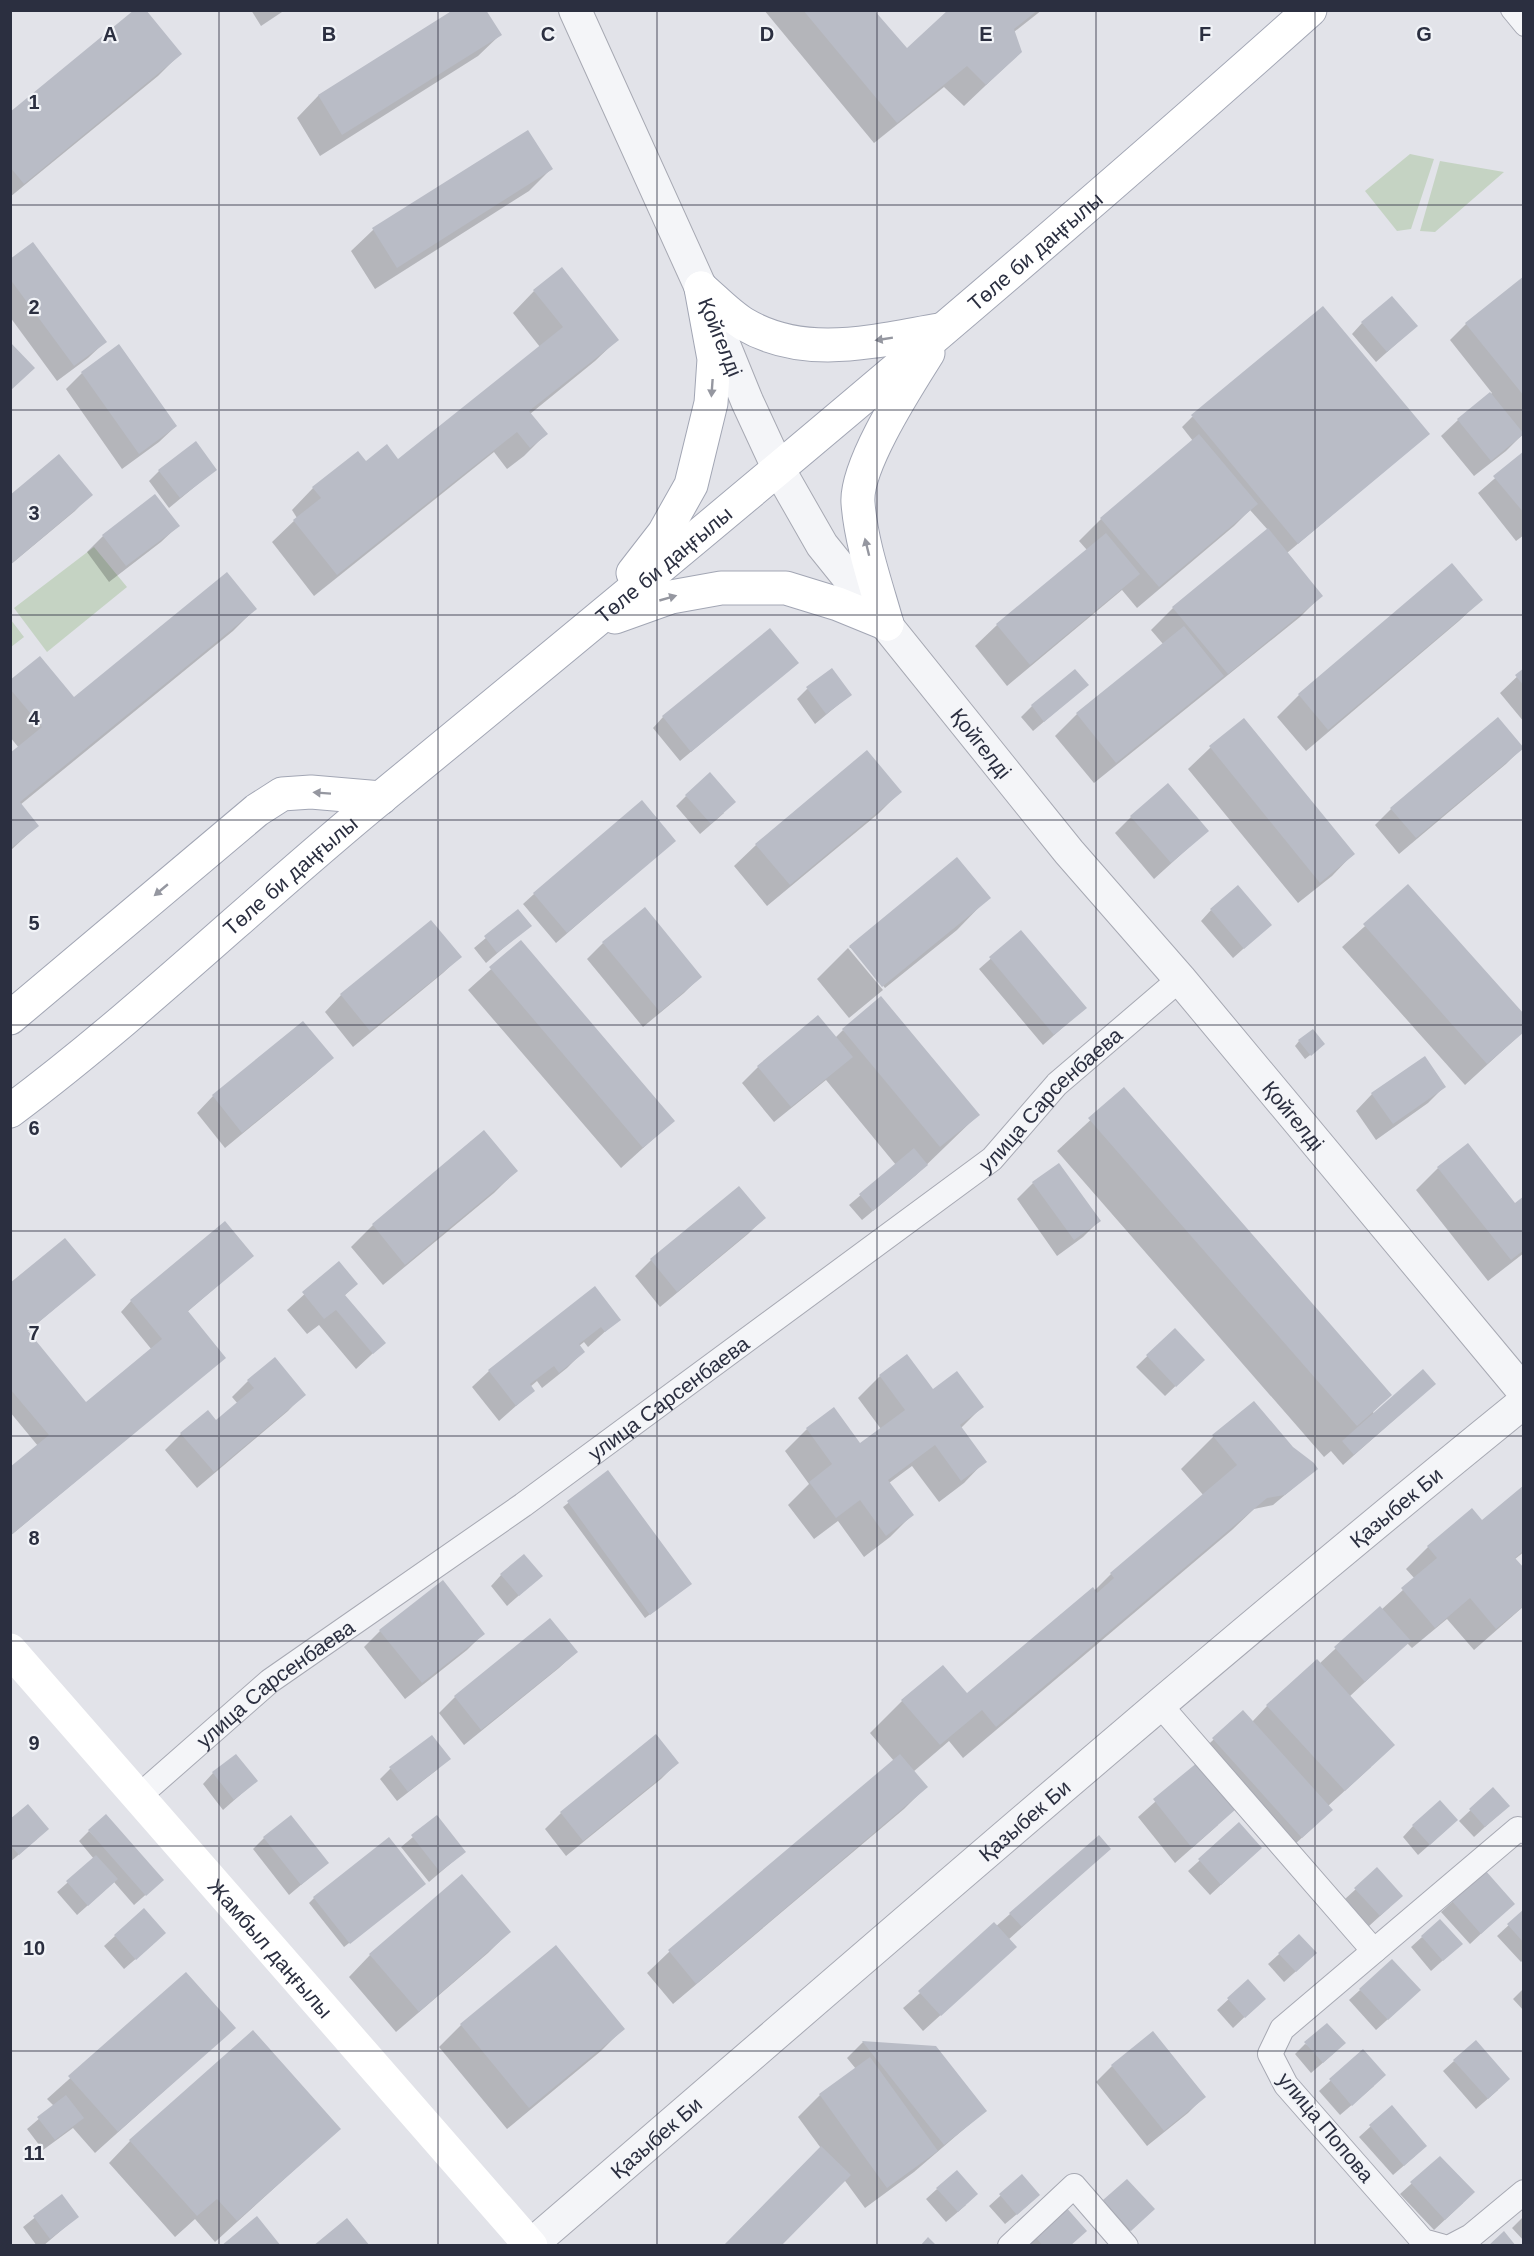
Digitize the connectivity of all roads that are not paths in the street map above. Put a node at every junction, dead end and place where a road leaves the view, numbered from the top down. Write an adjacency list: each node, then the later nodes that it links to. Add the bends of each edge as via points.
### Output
1 (575, 10): 5 (street, Қойгелді)
2 (1310, 10): 6 (main road, Төле би даңғылы, via 1182,125)
3 (1510, 10): 4 (street)
4 (1524, 27)
5 (701, 288): 6 (main road, one-way to 5, via 851,345 816,346 781,340 743,324); 7 (street, Қойгелді); 8 (main road, one-way to 8, via 714,359 711,403 691,485 664,533)
6 (942, 329): 7 (main road, Төле би даңғылы); 9 (main road, one-way to 6, via 857,501 862,477 880,436)
7 (778, 468): 8 (main road, Төле би даңғылы); 9 (street, Қойгелді, via 822,545)
8 (593, 624): 9 (main road, one-way to 9, via 671,597 721,588 786,588 838,603); 10 (main road, Төле би даңғылы)
9 (887, 624): 11 (street, Қойгелді, via 1070,852)
10 (381, 798): 12 (main road, one-way to 12, via 311,792 282,794 256,810); 13 (main road, Төле би даңғылы)
11 (1180, 979): 16 (street, Қойгелді); 20 (street, улица Сарсенбаева, via 1058,1084 992,1159 523,1505 270,1681)
12 (10, 1018)
13 (72, 1065): 14 (main road, Төле би даңғылы); 15 (main road)
14 (10, 1112)
15 (10, 1128)
16 (1524, 1392)
17 (1524, 1402): 19 (street, Қазыбек Би)
18 (10, 1650): 20 (main road, Жамбыл даңғылы)
19 (1160, 1705): 22 (street); 24 (street, Қазыбек Би)
20 (139, 1796): 24 (main road, Жамбыл даңғылы)
21 (1524, 1831): 22 (street, улица Попова, via 1518,1829)
22 (1374, 1950): 27 (street, улица Попова, via 1282,2029 1270,2054 1286,2085 1424,2241)
23 (1524, 2192): 28 (street, via 1471,2236)
24 (531, 2245)
25 (1010, 2246): 26 (street, via 1074,2186)
26 (1126, 2246)
27 (1441, 2246)
28 (1452, 2246)

